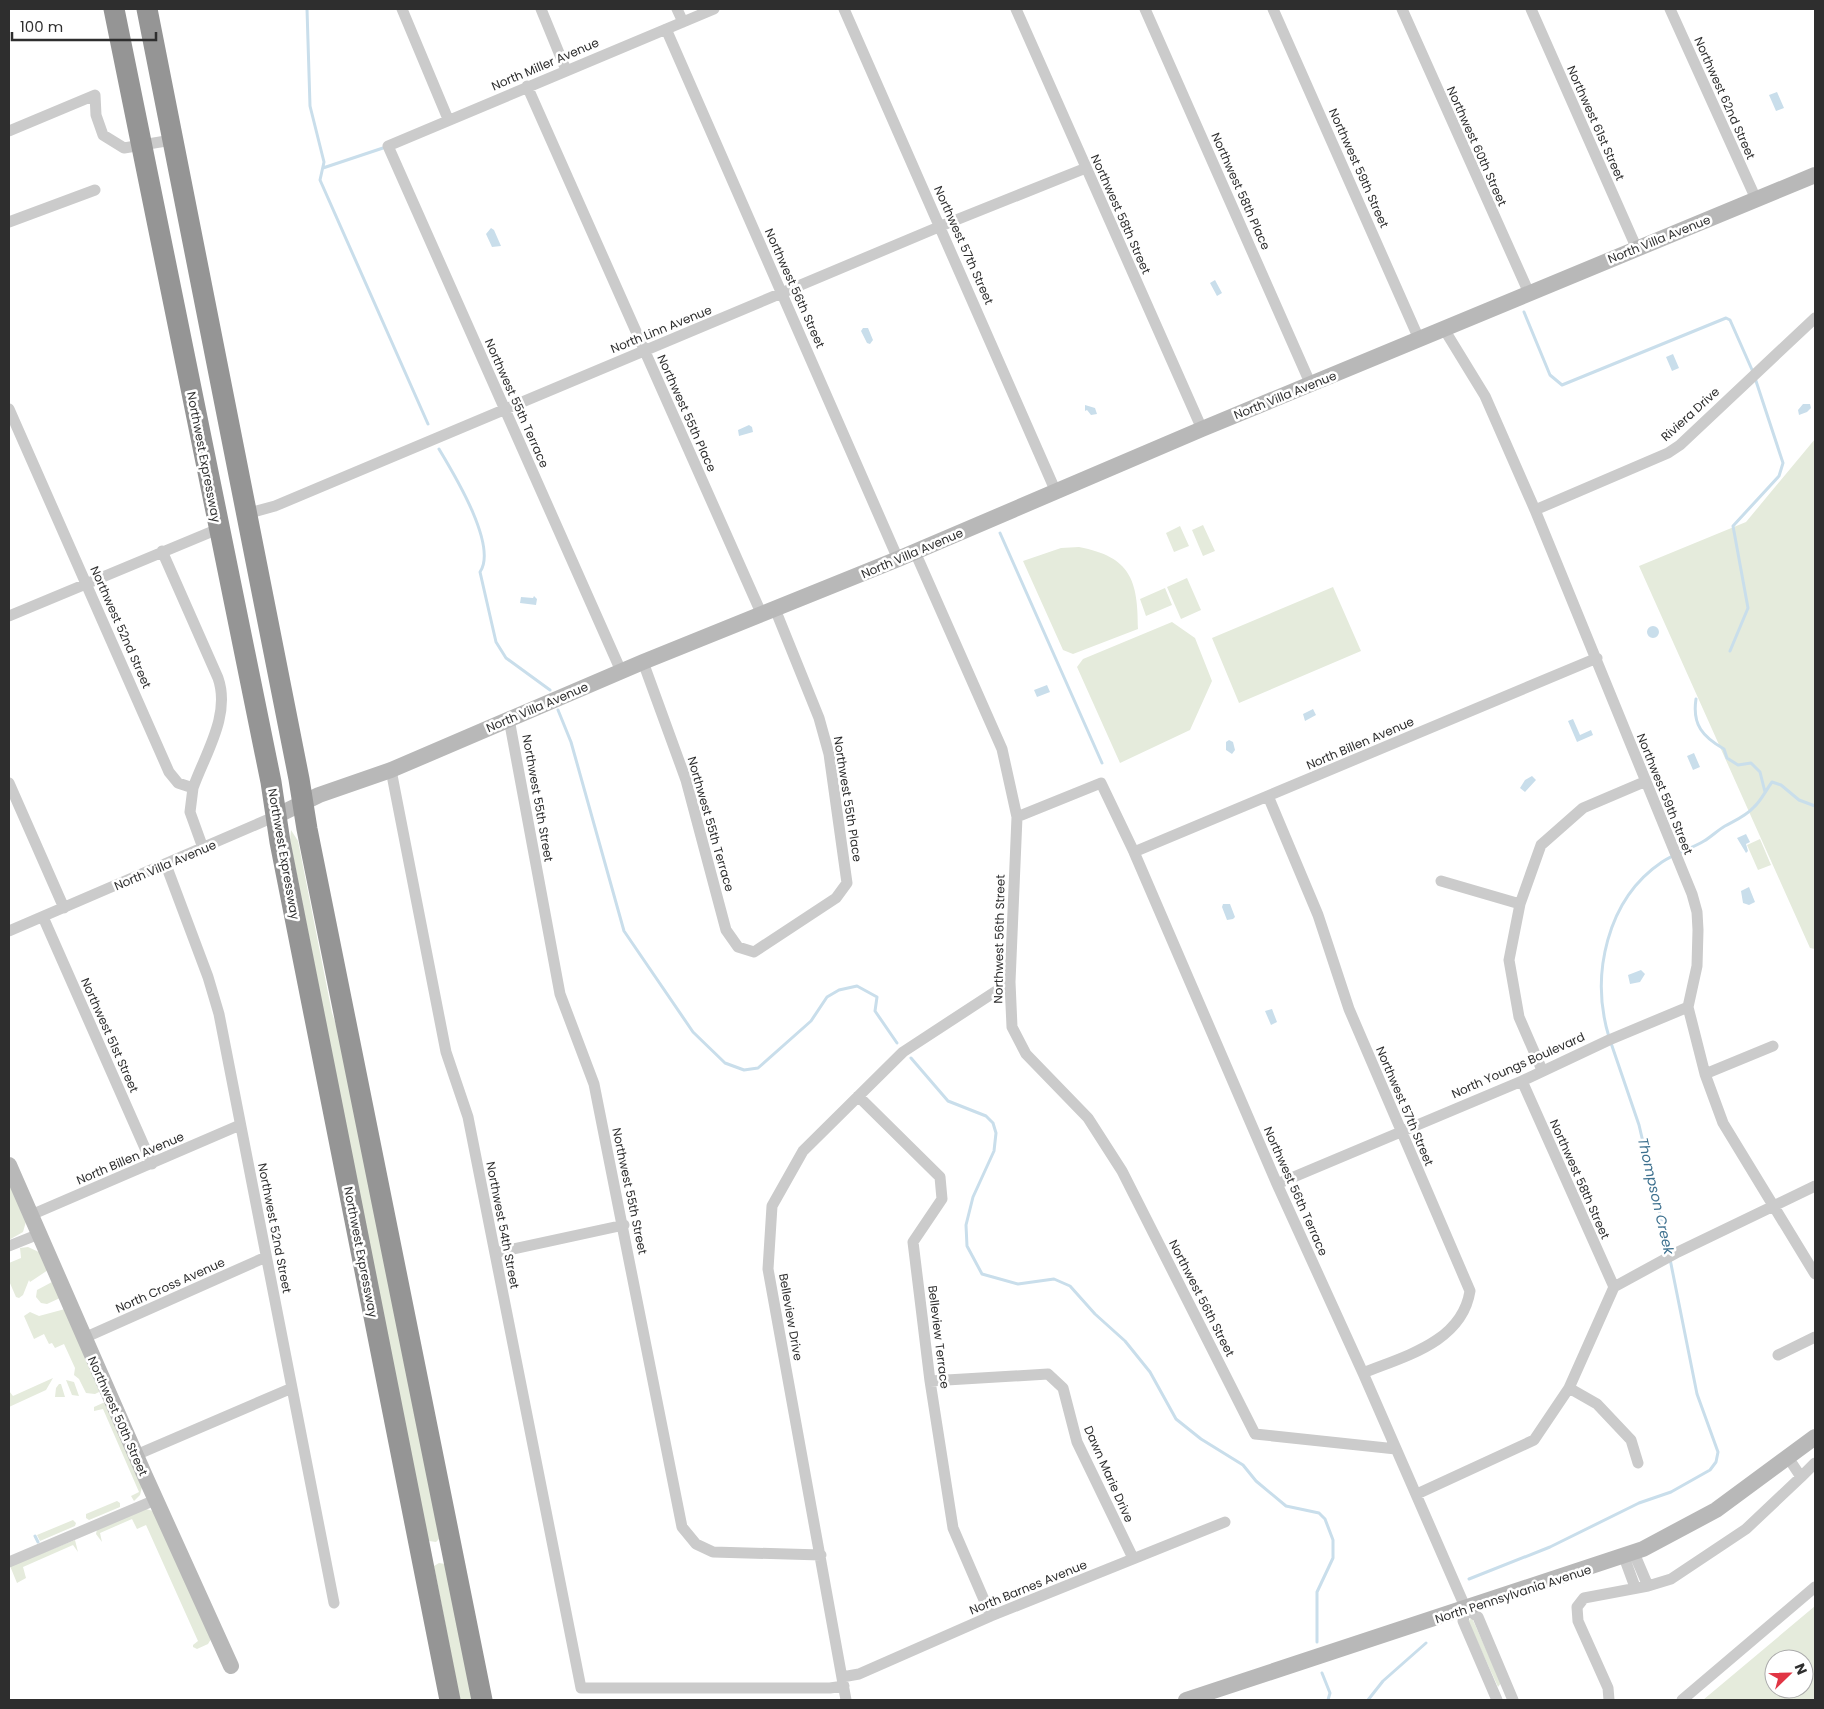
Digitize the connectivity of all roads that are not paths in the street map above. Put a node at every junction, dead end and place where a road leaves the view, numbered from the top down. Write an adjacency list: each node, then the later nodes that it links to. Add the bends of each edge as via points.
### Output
1 (114, 9): 21 (highway, Northwest Expressway)
2 (147, 9): 20 (highway)
3 (402, 9): 18 (street)
4 (540, 9): 16 (street)
5 (677, 9): 14 (street)
6 (714, 9): 14 (street, North Miller Avenue)
7 (844, 9): 28 (street, Northwest 57th Street)
8 (1016, 9): 23 (street, Northwest 58th Street)
9 (1145, 9): 36 (street, Northwest 58th Place)
10 (1274, 9): 34 (street, Northwest 59th Street)
11 (1402, 9): 30 (street, Northwest 60th Street)
12 (1531, 9): 29 (street, Northwest 61st Street)
13 (1670, 9): 26 (street, Northwest 62nd Street)
14 (683, 22): 15 (street, North Miller Avenue)
15 (666, 29): 16 (street, North Miller Avenue); 31 (street, Northwest 56th Street)
16 (566, 70): 17 (street, North Miller Avenue)
17 (527, 86): 18 (street, North Miller Avenue); 35 (street, Northwest 55th Place)
18 (448, 119): 22 (street, North Miller Avenue)
19 (9, 131): 21 (street, via 95,95 96,115 104,135 124,148)
20 (172, 140): 21 (street); 43 (highway)
21 (142, 144): 40 (highway, Northwest Expressway)
22 (388, 146): 37 (street, Northwest 55th Terrace)
23 (1086, 168): 28 (street, North Linn Avenue); 39 (street, Northwest 58th Street)
24 (1815, 175): 26 (street, North Villa Avenue)
25 (95, 190): 27 (street)
26 (1756, 199): 29 (street, North Villa Avenue)
27 (9, 222)
28 (941, 226): 31 (street, North Linn Avenue); 41 (street, Northwest 57th Street)
29 (1637, 248): 30 (street, North Villa Avenue)
30 (1529, 293): 33 (street, North Villa Avenue)
31 (783, 294): 35 (street, North Linn Avenue); 47 (street, Northwest 56th Street)
32 (1815, 318): 42 (street, Riviera Drive, via 1680,445)
33 (1444, 329): 34 (street, North Villa Avenue); 42 (street, Northwest 59th Street, via 1485,396)
34 (1419, 339): 36 (street, North Villa Avenue)
35 (644, 350): 37 (street, North Linn Avenue); 49 (street, Northwest 55th Place)
36 (1311, 385): 39 (street, North Villa Avenue)
37 (504, 408): 43 (street, North Linn Avenue, via 275,506); 53 (street, Northwest 55th Terrace)
38 (9, 409): 48 (street, Northwest 52nd Street)
39 (1202, 429): 41 (street, North Villa Avenue)
40 (210, 487): 43 (highway, via 231,510); 44 (highway, Northwest Expressway)
41 (1056, 492): 46 (street, North Villa Avenue)
42 (1535, 510): 51 (street, Northwest 59th Street)
43 (246, 514): 60 (highway)
44 (218, 529): 45 (street); 61 (highway, Northwest Expressway)
45 (162, 552): 48 (street); 58 (street, via 218,678 222,695 221,714)
46 (914, 552): 47 (street, North Villa Avenue); 62 (street, Northwest 56th Street, via 1002,750)
47 (898, 559): 49 (street, North Villa Avenue)
48 (86, 582): 50 (street); 58 (street, Northwest 52nd Street, via 169,772 178,783)
49 (768, 612): 52 (street, North Villa Avenue); 71 (street, Northwest 55th Place, via 819,718 829,754 847,883 836,898)
50 (9, 616)
51 (1597, 658): 56 (street, Northwest 59th Street); 59 (street, North Billen Avenue)
52 (643, 662): 53 (street, North Villa Avenue); 71 (street, Northwest 55th Terrace, via 686,780 726,930 738,947)
53 (621, 671): 54 (street, North Villa Avenue)
54 (509, 719): 55 (street, North Villa Avenue); 87 (street, Northwest 55th Street, via 560,994 594,1084)
55 (392, 770): 60 (street, North Villa Avenue, via 336,788); 90 (street, Northwest 54th Street, via 446,1052 468,1117)
56 (1644, 782): 67 (street, via 1583,808 1541,845); 73 (street, Northwest 59th Street, via 1692,894 1698,921 1697,966)
57 (9, 783): 68 (street)
58 (193, 788): 63 (street, via 190,812)
59 (1268, 796): 64 (street, North Billen Avenue); 80 (street, Northwest 57th Street, via 1318,915 1349,1009)
60 (303, 803): 61 (street, North Villa Avenue); 127 (highway)
61 (276, 816): 63 (street, North Villa Avenue); 126 (highway, Northwest Expressway)
62 (1017, 817): 64 (street, Northwest 56th Terrace, via 1101,783); 72 (street, Northwest 56th Street)
63 (203, 848): 65 (street, North Villa Avenue)
64 (1134, 852): 83 (street, Northwest 56th Terrace)
65 (166, 865): 68 (street, North Villa Avenue); 79 (street, Northwest 52nd Street, via 219,1014)
66 (1441, 881): 67 (street)
67 (1520, 904): 75 (street, via 1509,960 1519,1017)
68 (64, 908): 69 (street, North Villa Avenue)
69 (43, 917): 70 (street, North Villa Avenue); 81 (street, Northwest 51st Street)
70 (9, 931)
71 (754, 952)
72 (1010, 982): 78 (street, Belleview Drive, via 903,1052); 102 (street, Northwest 56th Street, via 1012,1027 1026,1054 1088,1118 1122,1171 1255,1434)
73 (1688, 1007): 75 (street, North Youngs Boulevard); 76 (street, Northwest 59th Street)
74 (1773, 1046): 76 (street)
75 (1542, 1070): 77 (street, North Youngs Boulevard)
76 (1705, 1074): 85 (street, Northwest 59th Street, via 1723,1123)
77 (1522, 1082): 80 (street, North Youngs Boulevard); 93 (street, Northwest 58th Street)
78 (858, 1096): 98 (street, Belleview Terrace, via 940,1177 942,1199 913,1242); 111 (street, Belleview Drive, via 803,1151 772,1206 768,1269)
79 (240, 1125): 81 (street, North Billen Avenue); 91 (street, Northwest 52nd Street)
80 (1400, 1131): 83 (street, North Youngs Boulevard); 97 (street, Northwest 57th Street, via 1470,1291 1468,1304 1446,1335 1435,1343)
81 (152, 1164): 86 (street, North Billen Avenue)
82 (9, 1165): 86 (street, Northwest 50th Street)
83 (1277, 1184): 97 (street, Northwest 56th Terrace)
84 (1815, 1186): 85 (street)
85 (1776, 1207): 92 (street, Northwest 59th Street); 93 (street, via 1678,1252)
86 (31, 1215): 88 (street, Northwest 50th Street)
87 (624, 1225): 90 (street); 111 (street, Northwest 55th Street, via 682,1527 696,1544 713,1552)
88 (39, 1234): 89 (street); 95 (street, Northwest 50th Street)
89 (9, 1246)
90 (494, 1253): 123 (street, Northwest 54th Street)
91 (266, 1257): 95 (street, North Cross Avenue); 99 (street, Northwest 52nd Street)
92 (1815, 1274)
93 (1614, 1287): 100 (street)
94 (1815, 1337): 96 (street)
95 (84, 1338): 103 (street, Northwest 50th Street)
96 (1778, 1355)
97 (1363, 1373): 102 (street, Northwest 56th Terrace)
98 (930, 1381): 113 (street, Dawn Marie Drive, via 1048,1374 1063,1388 1077,1442); 120 (street, Belleview Terrace, via 953,1528)
99 (292, 1388): 103 (street); 118 (street, Northwest 52nd Street)
100 (1569, 1388): 105 (street, via 1597,1404 1631,1440); 108 (street, via 1534,1440)
101 (1815, 1437): 104 (street, North Pennsylvania Avenue)
102 (1396, 1449): 108 (street, Northwest 56th Terrace)
103 (136, 1455): 109 (street, Northwest 50th Street)
104 (1787, 1456): 107 (street); 112 (street, North Pennsylvania Avenue, via 1716,1510 1670,1537)
105 (1638, 1463)
106 (1815, 1463): 107 (street)
107 (1801, 1477): 115 (street, via 1746,1529 1670,1579)
108 (1417, 1494): 119 (street, Northwest 56th Terrace)
109 (155, 1500): 114 (street); 121 (street, Northwest 50th Street)
110 (1225, 1522): 113 (street, North Barnes Avenue)
111 (821, 1555): 122 (street, Belleview Drive)
112 (1629, 1555): 115 (street); 116 (street); 119 (street, North Pennsylvania Avenue)
113 (1133, 1558): 120 (street, North Barnes Avenue)
114 (9, 1562)
115 (1648, 1586): 116 (street)
116 (1635, 1587): 131 (street, via 1584,1598 1577,1607 1578,1622 1608,1688)
117 (1815, 1587): 132 (street)
118 (334, 1603)
119 (1466, 1609): 124 (street, Northwest 56th Terrace, via 1478,1617); 125 (street, Northwest 56th Terrace, via 1463,1621); 129 (street, North Pennsylvania Avenue)
120 (990, 1616): 122 (street, North Barnes Avenue)
121 (231, 1666)
122 (843, 1681): 123 (street, North Barnes Avenue, via 830,1688); 128 (street, Belleview Drive)
123 (581, 1688)
124 (1508, 1689): 125 (street); 130 (street, Northwest 56th Terrace)
125 (1496, 1697)
126 (450, 1700)
127 (482, 1700)
128 (846, 1700)
129 (1186, 1700)
130 (1513, 1700)
131 (1609, 1700)
132 (1682, 1700)

